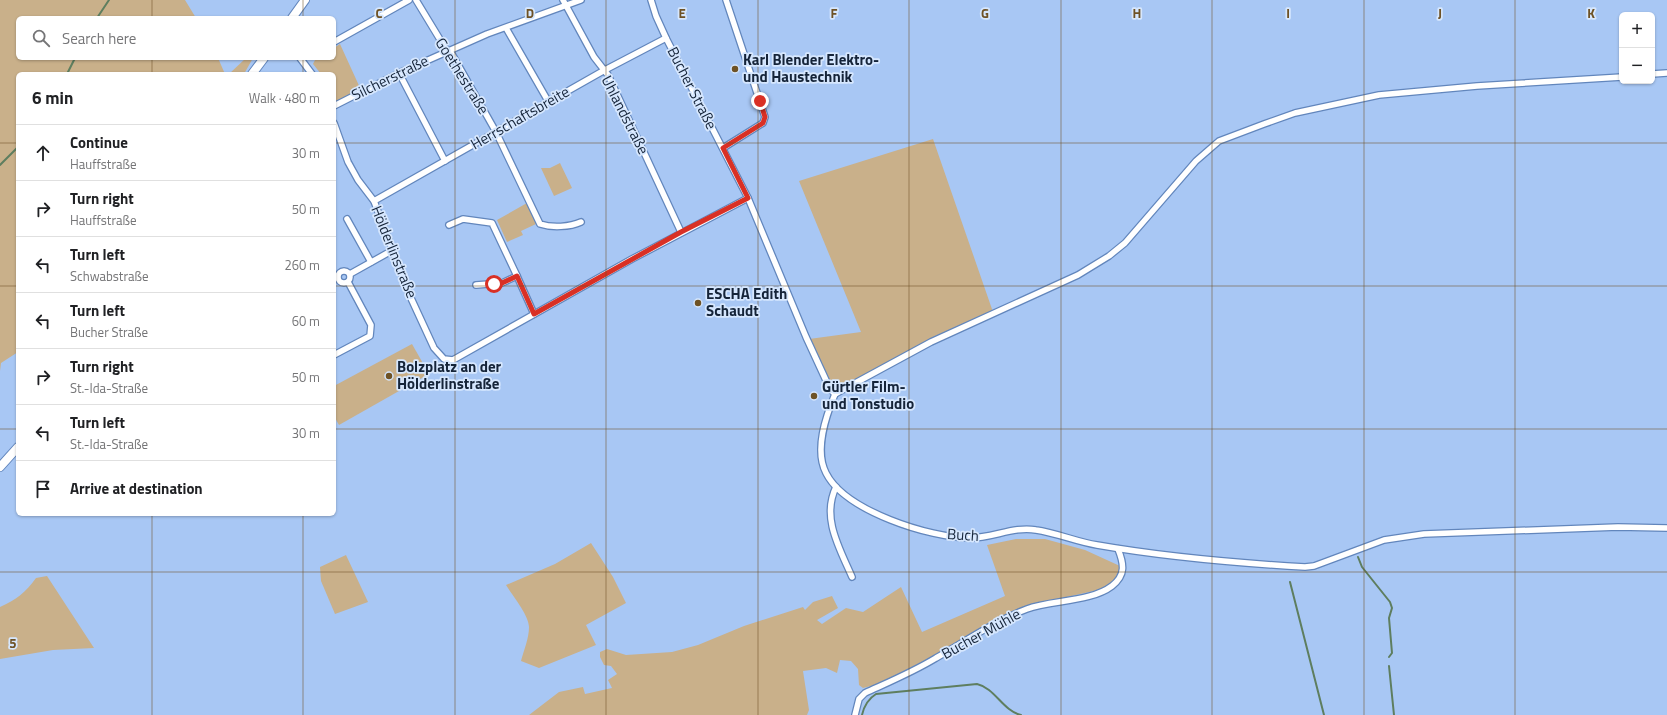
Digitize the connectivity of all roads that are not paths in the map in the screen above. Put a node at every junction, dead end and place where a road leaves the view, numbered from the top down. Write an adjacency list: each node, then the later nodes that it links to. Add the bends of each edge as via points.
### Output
1 (305, 0): 9 (main road)
2 (408, 0): 12 (street)
3 (416, 0): 13 (street, Goethestraße)
4 (562, 0): 8 (street, Uhlandstraße)
5 (581, 0): 8 (street, Silcherstraße)
6 (651, 0): 11 (street, Bucher Straße)
7 (726, 0): 27 (street, via 765,117 763,123)
8 (565, 6): 10 (street, Silcherstraße); 16 (street, Uhlandstraße)
9 (293, 16)
10 (506, 28): 13 (street, Silcherstraße); 23 (street)
11 (666, 38): 16 (street, Herrschaftsbreite); 27 (street, Bucher Straße)
12 (336, 41)
13 (447, 51): 19 (street, Silcherstraße); 26 (street, Goethestraße, via 452,54)
14 (262, 60): 17 (main road)
15 (305, 60): 18 (street)
16 (603, 71): 23 (street, Herrschaftsbreite); 34 (street, Uhlandstraße, via 608,75)
17 (254, 72)
18 (311, 72)
19 (399, 73): 24 (street, Silcherstraße); 28 (street)
20 (1667, 73): 21 (street)
21 (1655, 74)
22 (1619, 78): 44 (street, via 1379,95 1294,113 1219,141 1196,161 1124,243 1103,260 1078,275 931,342)
23 (548, 101): 26 (street, Herrschaftsbreite)
24 (336, 105)
25 (336, 129): 30 (street, Hölderlinstraße, via 348,162)
26 (496, 132): 28 (street, Herrschaftsbreite); 32 (street, Goethestraße, via 540,224 573,226)
27 (723, 148): 29 (street, Bucher Straße)
28 (446, 161): 30 (street, Herrschaftsbreite)
29 (748, 198): 34 (street); 44 (street, Bucher Straße, via 806,337 830,389)
30 (374, 201): 35 (street, Hölderlinstraße)
31 (347, 219): 36 (street)
32 (581, 222)
33 (450, 225): 38 (street, via 463,219 492,223)
34 (681, 232): 42 (street)
35 (393, 250): 36 (street); 42 (street, Hölderlinstraße, via 410,296 434,348 444,359 453,360)
36 (371, 262): 37 (street)
37 (350, 274): 39 (street, via 343,271); 40 (street)
38 (517, 276): 41 (street, via 502,283); 42 (street)
39 (336, 279): 40 (street)
40 (348, 282): 43 (street, via 372,330 370,336)
41 (476, 286)
42 (534, 314)
43 (336, 354)
44 (835, 394): 47 (street, Buch, via 824,422 822,449 826,473)
45 (16, 449): 46 (main road)
46 (0, 467)
47 (836, 487): 49 (street, Buch, via 885,518 949,535 970,538 1027,528); 50 (street, via 830,512 832,529)
48 (1667, 528): 49 (street, via 1618,527 1424,534 1384,540 1305,568)
49 (1118, 549): 51 (street, Bucher Mühle, via 1123,573 1120,579 1105,591 1028,608 1007,617 918,669 865,693 859,699)
50 (852, 577)
51 (855, 715)

